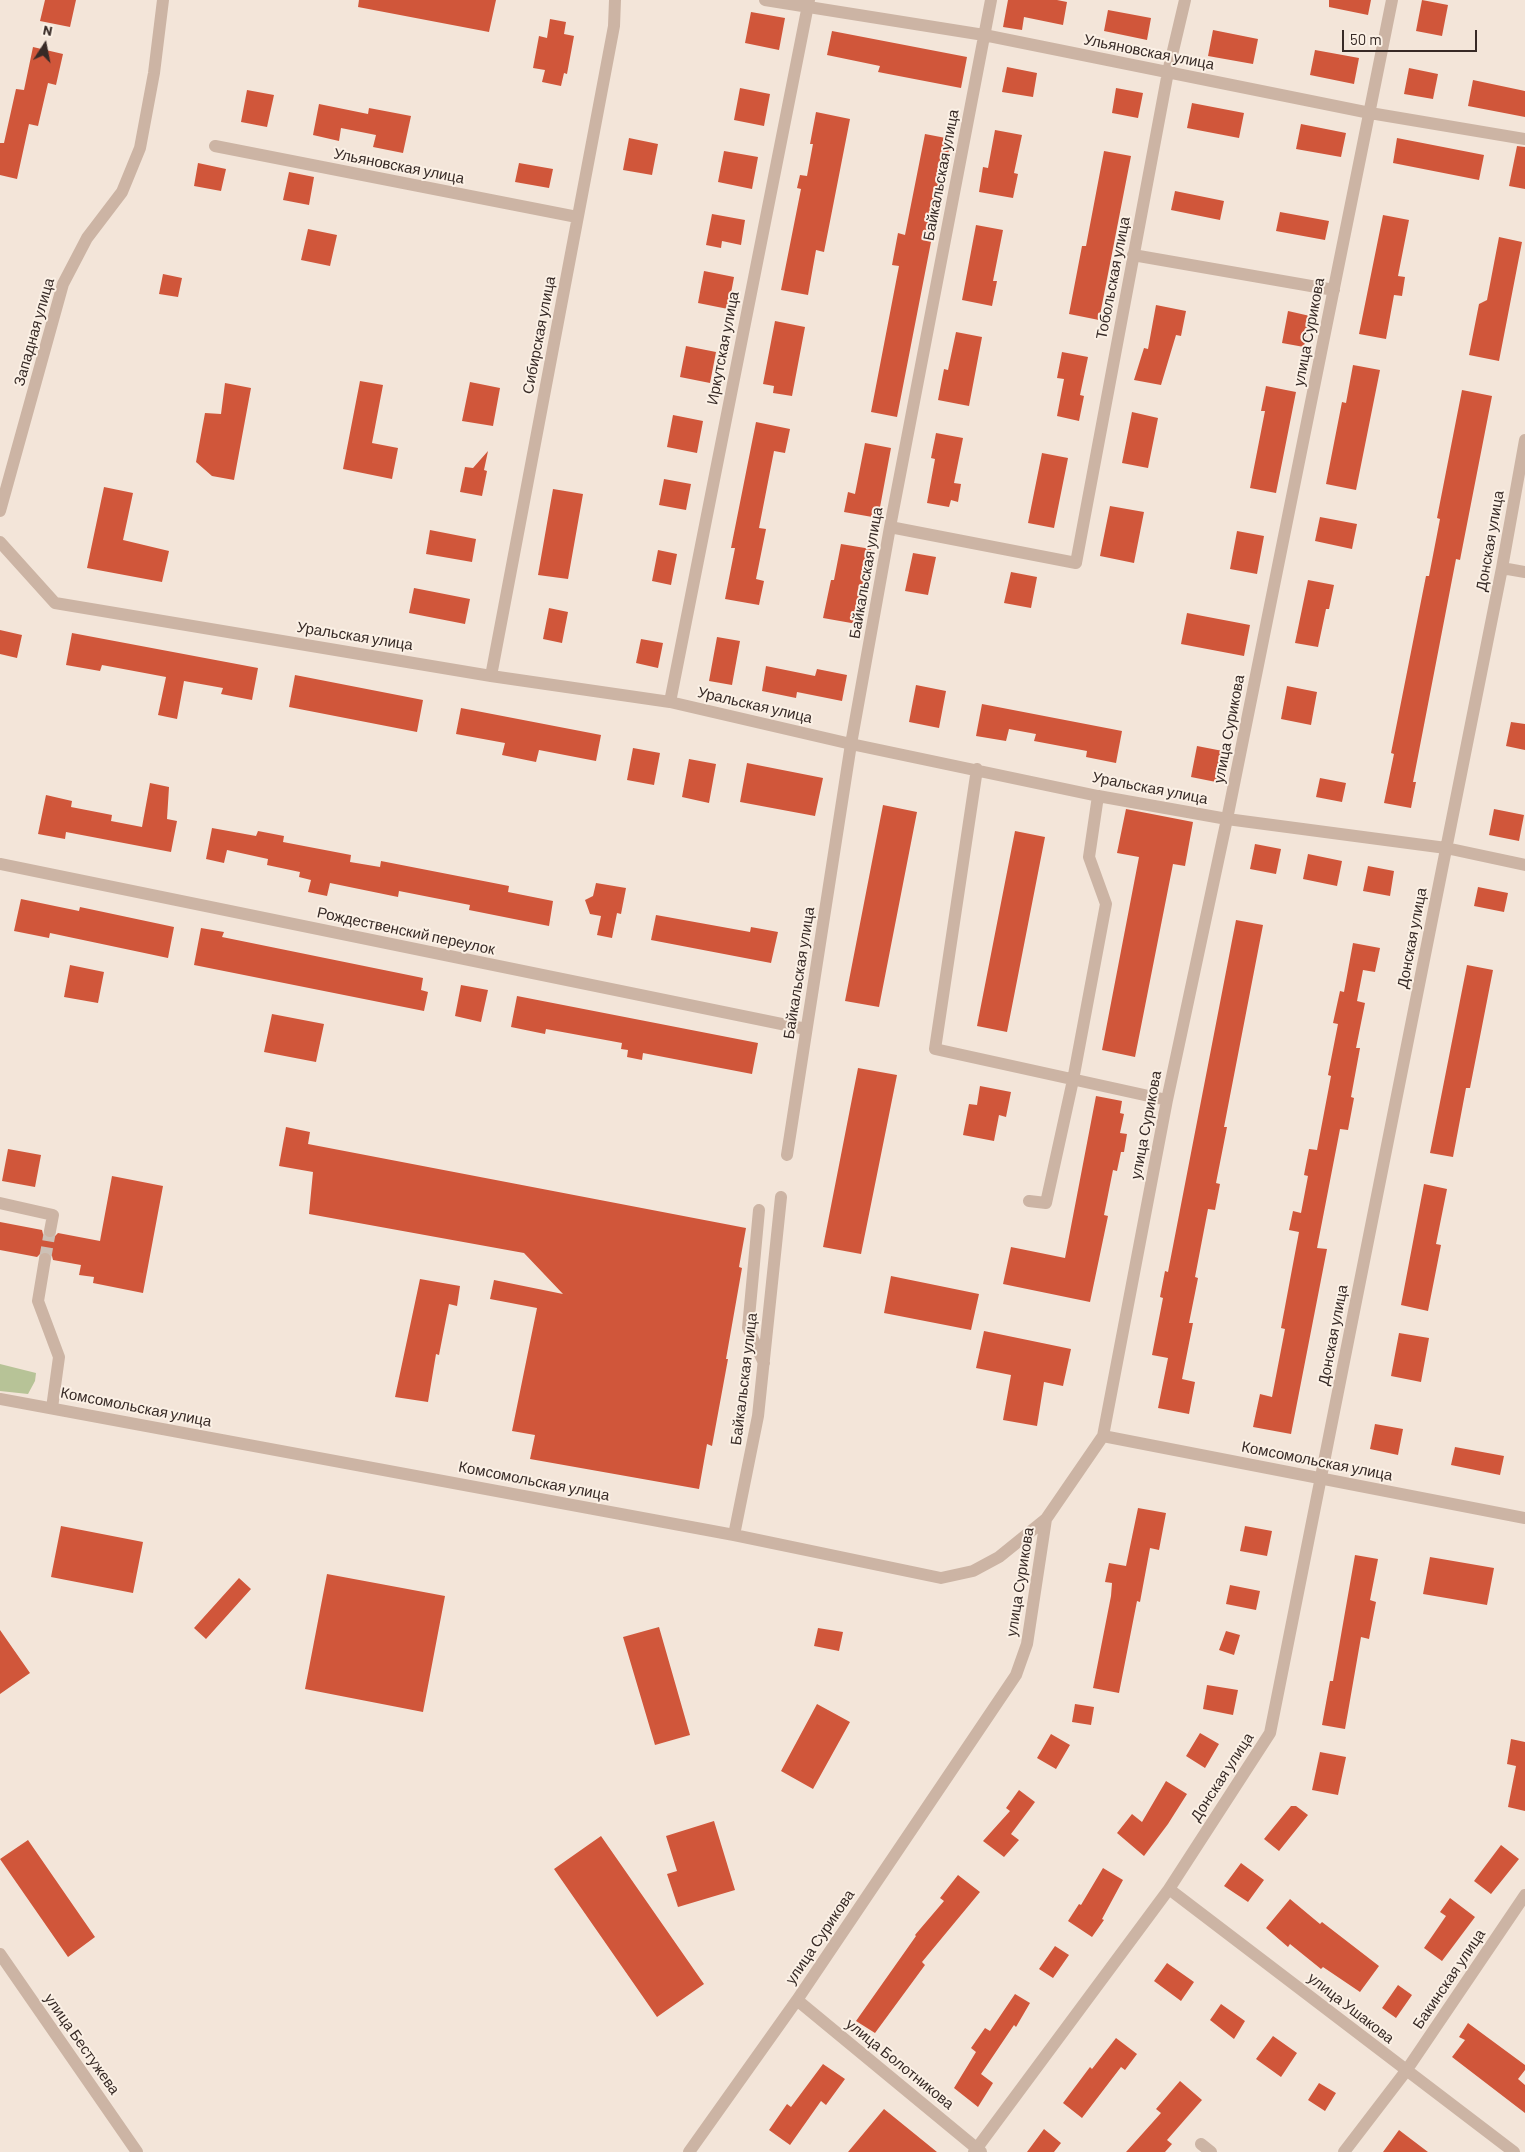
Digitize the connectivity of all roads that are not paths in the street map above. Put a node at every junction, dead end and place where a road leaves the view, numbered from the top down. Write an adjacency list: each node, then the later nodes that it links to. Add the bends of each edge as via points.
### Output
1 (163, 0): 17 (street, Западная улица, via 140,148 122,192 87,238 63,284)
2 (615, 0): 13 (street, Сибирская улица, via 614,26)
3 (765, 0): 7 (street, Ульяновская улица)
4 (991, 0): 8 (street, Байкальская улица)
5 (1185, 0): 9 (street, Тобольская улица)
6 (1392, 0): 10 (street, улица Сурикова)
7 (808, 4): 8 (street, Ульяновская улица); 23 (street, Иркутская улица)
8 (984, 35): 9 (street, Ульяновская улица); 18 (street, Байкальская улица)
9 (1168, 72): 10 (street, Ульяновская улица); 14 (street, Тобольская улица)
10 (1370, 113): 11 (street, Ульяновская улица); 15 (street, улица Сурикова)
11 (1525, 139)
12 (215, 146): 13 (street, Ульяновская улица)
13 (577, 217): 22 (street, Сибирская улица)
14 (1133, 255): 15 (street); 18 (street, Тобольская улица, via 1076,563)
15 (1334, 290): 27 (street, улица Сурикова)
16 (1525, 440): 20 (street, Донская улица)
17 (0, 511)
18 (890, 527): 24 (street, Байкальская улица)
19 (0, 542): 22 (street, Уральская улица, via 55,603)
20 (1502, 568): 21 (street); 28 (street, Донская улица)
21 (1525, 572)
22 (492, 676): 23 (street, Уральская улица)
23 (670, 702): 24 (street, Уральская улица)
24 (851, 744): 25 (street, Уральская улица); 31 (street, Байкальская улица)
25 (976, 769): 26 (street, Уральская улица); 32 (street, via 935,1049)
26 (1098, 796): 27 (street, Уральская улица); 32 (street, via 1089,857 1106,904)
27 (1227, 819): 28 (street, Уральская улица); 33 (street, улица Сурикова)
28 (1446, 848): 30 (street, Уральская улица); 45 (street, Донская улица)
29 (0, 864): 31 (street, Рождественский переулок)
30 (1525, 864)
31 (806, 1029): 34 (street, Байкальская улица)
32 (1073, 1080): 33 (street); 36 (street, via 1046,1203)
33 (1167, 1100): 44 (street, улица Сурикова)
34 (787, 1155)
35 (781, 1197): 41 (street, Байкальская улица)
36 (1030, 1201)
37 (0, 1204): 39 (street, via 53,1215)
38 (759, 1210): 41 (street, via 748,1328)
39 (50, 1231)
40 (45, 1258): 43 (street, via 38,1301 60,1356)
41 (764, 1362): 48 (street, Байкальская улица, via 758,1416)
42 (0, 1399): 43 (street, Комсомольская улица)
43 (52, 1408): 48 (street, Комсомольская улица)
44 (1103, 1436): 45 (street, Комсомольская улица); 47 (street, улица Сурикова)
45 (1321, 1478): 46 (street, Комсомольская улица); 49 (street, Донская улица, via 1270,1733)
46 (1525, 1518)
47 (1046, 1519): 48 (street, Комсомольская улица, via 999,1557 973,1571 941,1578); 52 (street, улица Сурикова, via 1027,1644 1016,1675)
48 (734, 1535)
49 (1169, 1888): 53 (street, улица Ушакова); 54 (street, Донская улица)
50 (1525, 1895): 53 (street, Бакинская улица)
51 (0, 1954): 55 (street, улица Бестужева)
52 (797, 2000): 54 (street, улица Болотникова); 56 (street, улица Сурикова)
53 (1406, 2071): 57 (street, Бакинская улица); 58 (street, улица Ушакова)
54 (977, 2151)
55 (137, 2152)
56 (689, 2152)
57 (1344, 2152)
58 (1514, 2152)

